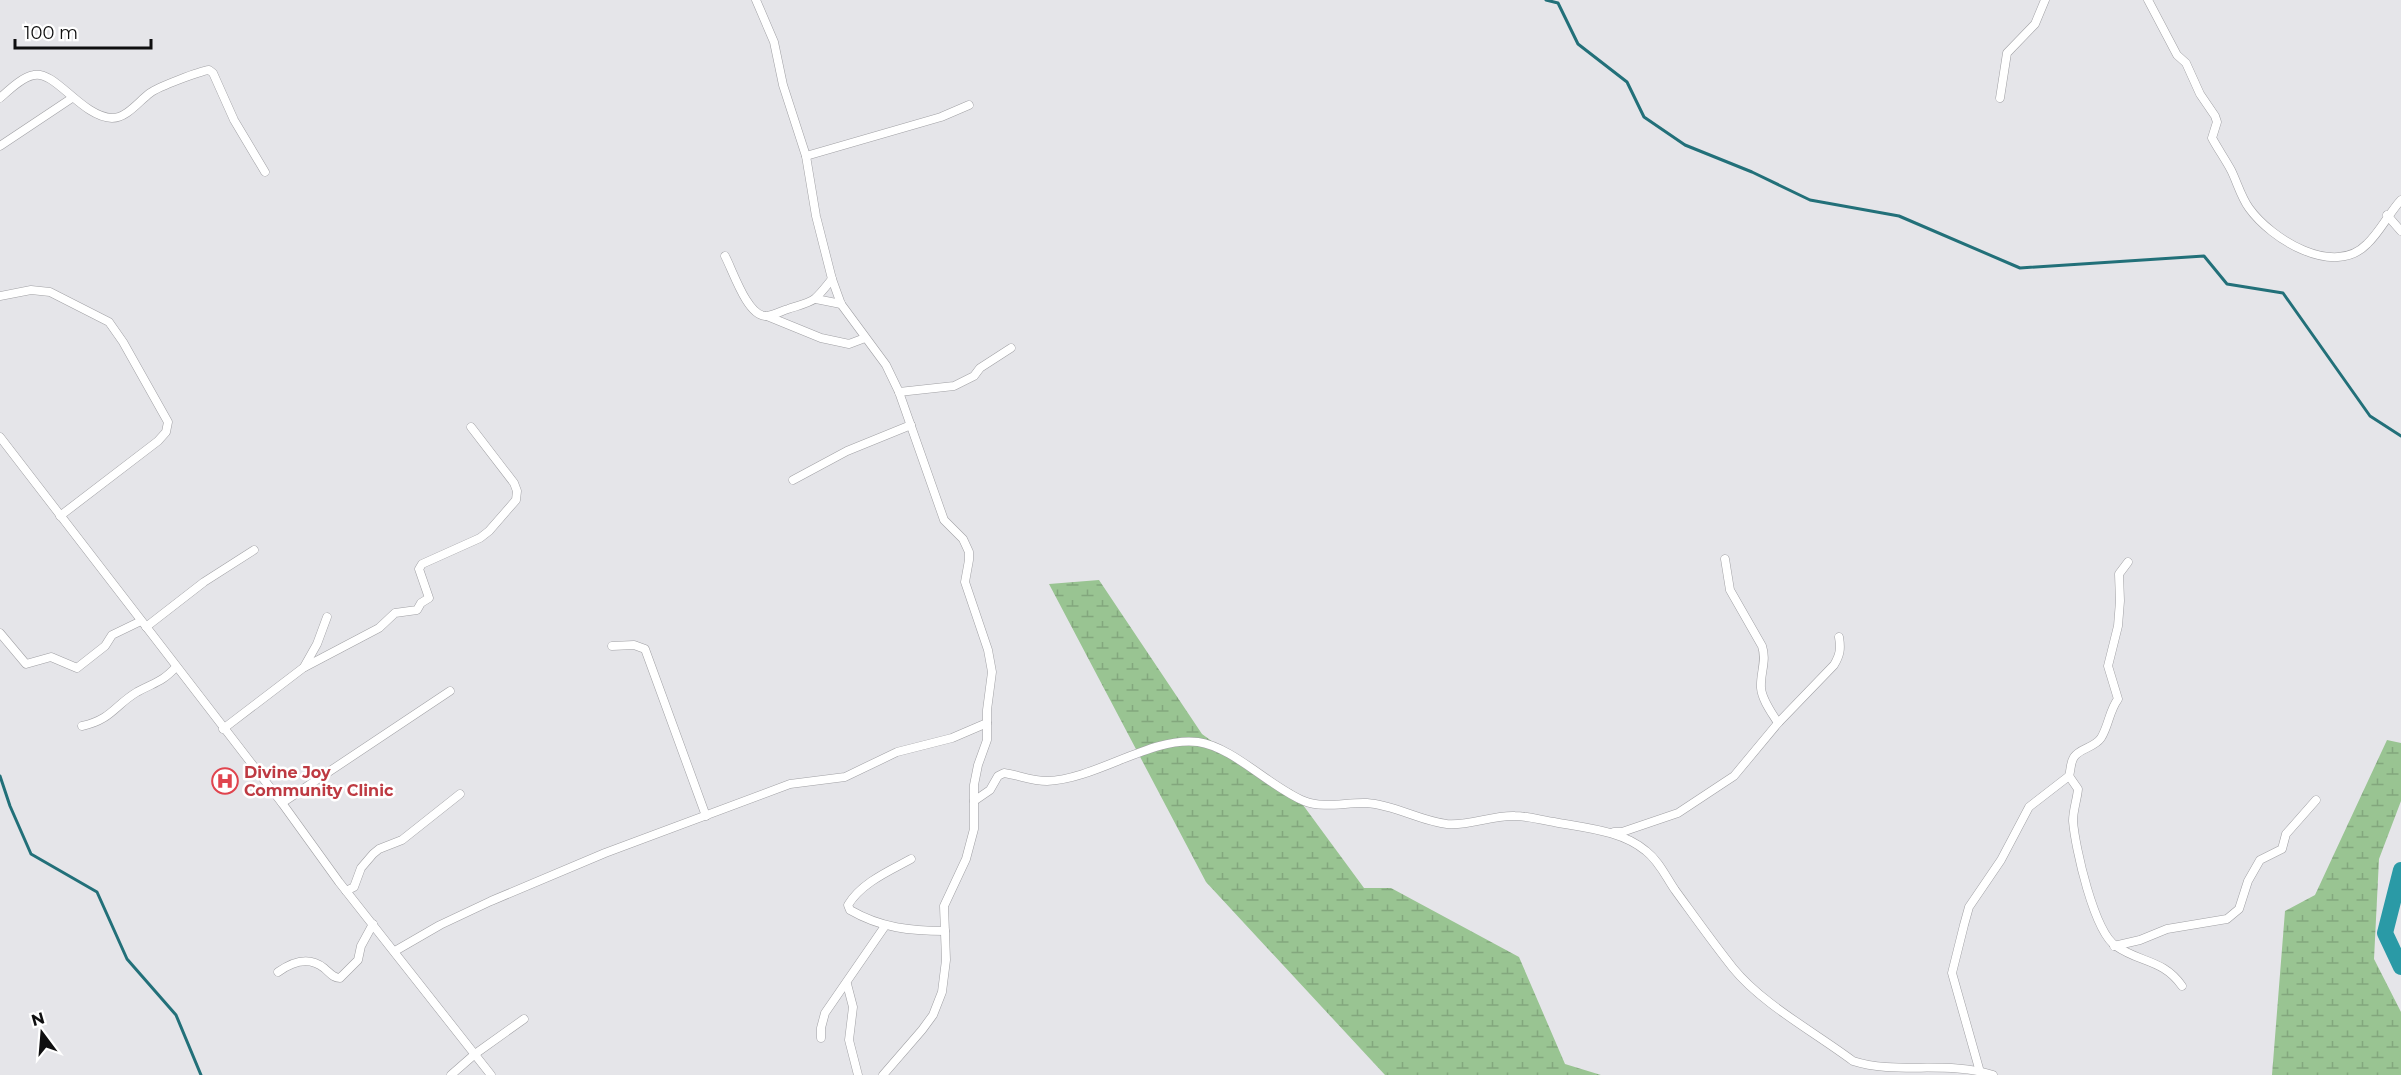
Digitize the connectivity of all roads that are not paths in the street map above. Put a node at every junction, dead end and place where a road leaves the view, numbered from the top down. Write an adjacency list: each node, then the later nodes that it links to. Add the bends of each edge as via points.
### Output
1 (756, 0): 9 (street, via 774,42)
2 (2045, 0): 6 (street, via 2035,24 2007,53)
3 (2148, 0): 12 (street, via 2215,116 2212,138 2247,206 2263,224 2314,255 2345,257 2367,244)
4 (0, 98): 5 (street, via 36,74 45,75)
5 (72, 98): 8 (street); 10 (street, via 99,115 118,117 151,92 209,70)
6 (2000, 98)
7 (969, 105): 9 (street)
8 (1, 145)
9 (806, 156): 15 (street)
10 (264, 172)
11 (2401, 200): 12 (street)
12 (2387, 215): 13 (street)
13 (2401, 231)
14 (725, 256): 19 (street, via 748,304)
15 (832, 279): 17 (street); 18 (street)
16 (0, 296): 27 (street, via 50,292 109,322 168,422 158,441)
17 (816, 299): 18 (street); 19 (street)
18 (841, 304): 20 (street)
19 (765, 316): 20 (street, via 821,338 849,344)
20 (866, 338): 22 (street)
21 (1011, 348): 22 (street, via 980,368 975,376 954,386)
22 (899, 392): 23 (street)
23 (911, 425): 26 (street, via 847,451); 39 (street, via 945,523 963,539 969,552 965,582 992,672)
24 (471, 427): 37 (street, via 514,483 516,500 480,538 422,564 419,569 429,598 417,610 395,613 379,628)
25 (0, 437): 27 (street)
26 (793, 480)
27 (60, 516): 32 (street)
28 (254, 550): 32 (street)
29 (1725, 559): 40 (street, via 1730,590 1765,655 1761,688)
30 (2128, 562): 43 (street, via 2119,574 2118,626 2108,666 2118,699 2097,744 2076,754)
31 (327, 617): 37 (street)
32 (143, 624): 33 (street, via 112,636 77,668 51,657 26,664); 36 (street)
33 (0, 633)
34 (1839, 637): 40 (street, via 1841,648 1833,665)
35 (612, 646): 48 (street, via 634,645 645,650)
36 (176, 667): 41 (street, via 161,682 138,692 102,720); 42 (street)
37 (303, 668): 42 (street)
38 (450, 691): 47 (street)
39 (987, 723): 46 (street); 48 (street, via 952,738 897,752 852,774 800,781)
40 (1778, 723): 49 (street, via 1734,776 1690,806 1622,832)
41 (82, 726)
42 (223, 729): 47 (street)
43 (2069, 776): 55 (street, via 2078,789 2074,827 2090,900 2102,931); 63 (street, via 2029,807 2001,860 1970,906 1964,925 1952,973)
44 (460, 794): 51 (street, via 402,840 373,854 361,868 354,887)
45 (2316, 800): 55 (street, via 2286,834 2282,849 2260,860 2239,909 2228,919 2167,928)
46 (974, 801): 49 (street, via 990,790 1004,772 1046,781 1068,778 1159,747 1196,742 1218,748 1291,794 1317,805 1368,803 1446,824 1517,816); 54 (street, via 974,829 966,859 946,901)
47 (282, 803): 51 (street)
48 (706, 816): 56 (street, via 530,883)
49 (1604, 832): 63 (street, via 1646,850 1744,980 1853,1061 1883,1072)
50 (911, 859): 53 (street, via 870,883 848,905 850,910)
51 (346, 891): 52 (street)
52 (373, 924): 56 (street); 57 (street, via 358,960 343,977 334,977 320,965 302,961)
53 (885, 926): 54 (street); 58 (street)
54 (945, 931): 67 (street, via 942,992 933,1015)
55 (2114, 946): 59 (street, via 2161,965)
56 (395, 951): 62 (street)
57 (278, 972)
58 (847, 984): 61 (street, via 825,1013); 66 (street, via 853,1007 849,1040)
59 (2182, 986)
60 (524, 1019): 62 (street)
61 (821, 1038)
62 (475, 1054): 64 (street); 65 (street)
63 (1980, 1072): 68 (street)
64 (450, 1075)
65 (491, 1075)
66 (858, 1075)
67 (883, 1075)
68 (1994, 1075)

